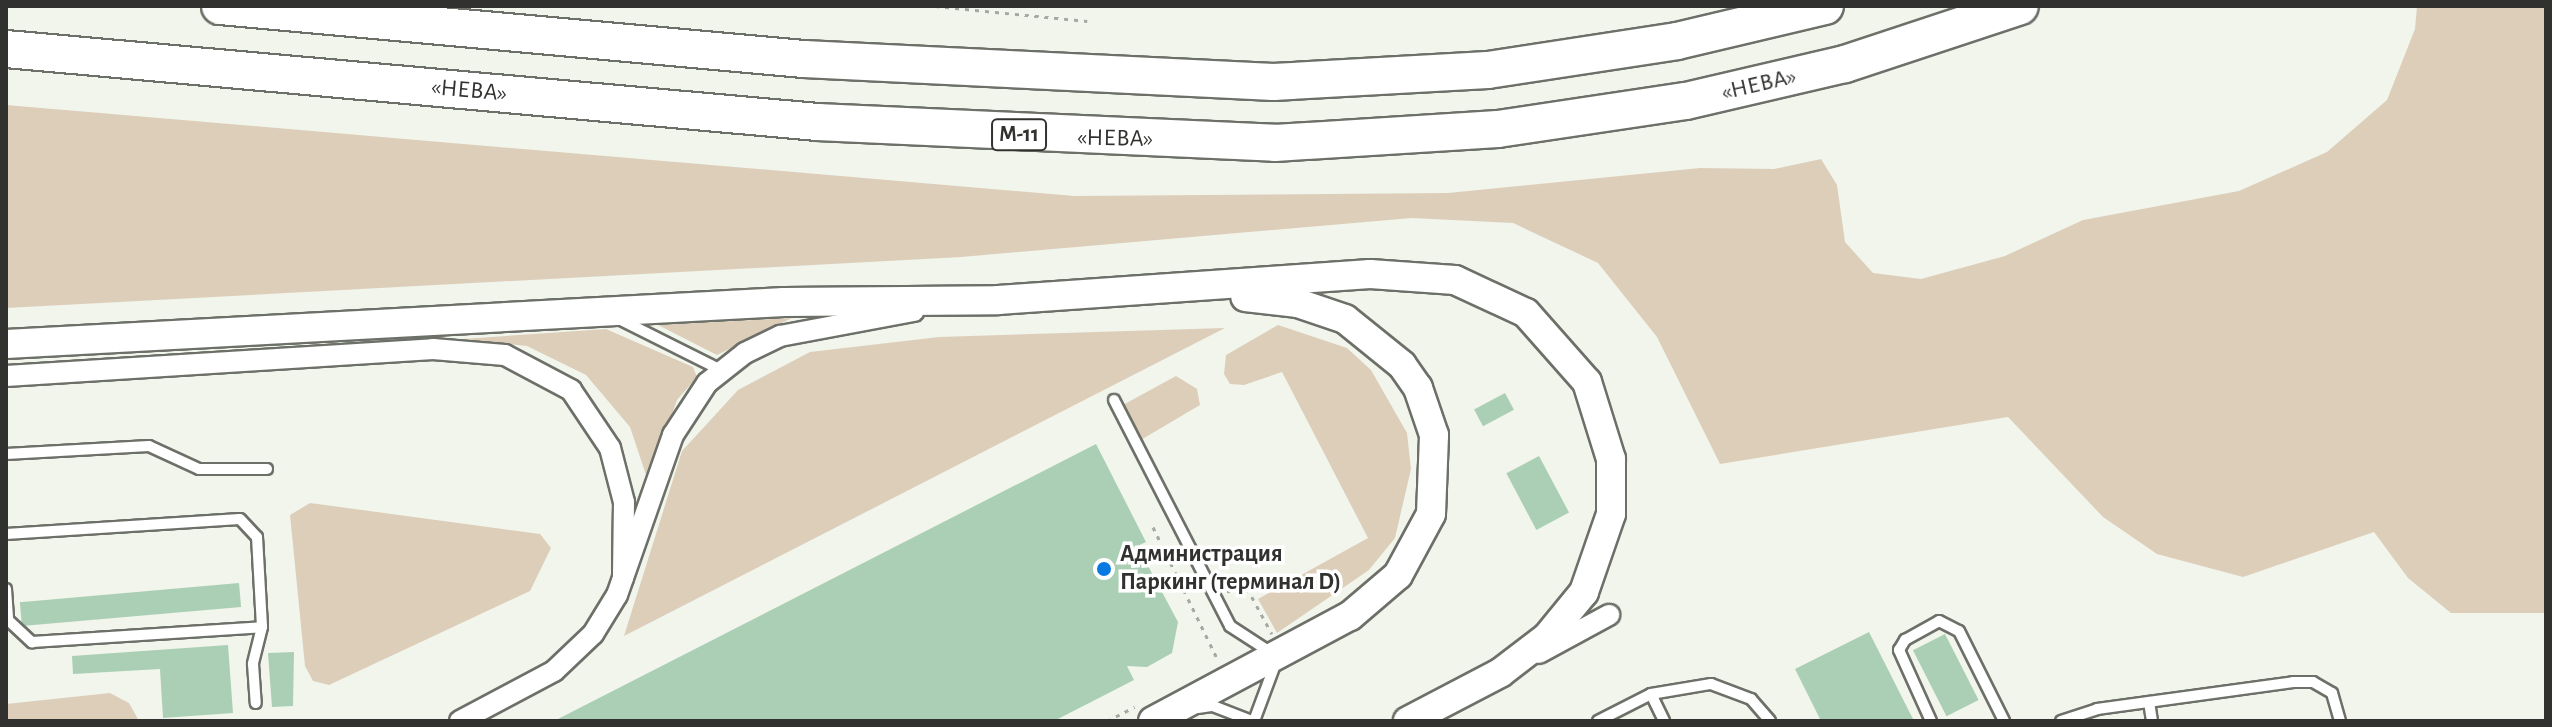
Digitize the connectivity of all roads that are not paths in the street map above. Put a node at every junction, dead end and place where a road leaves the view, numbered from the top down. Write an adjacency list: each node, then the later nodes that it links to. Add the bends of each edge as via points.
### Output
1 (220, 6): 2 (highway, via 804,59 1273,82 1488,70 1677,41)
2 (1825, 6)
3 (2020, 6): 4 (highway, «НЕВА» / М-11, via 1845,64 1686,101 1498,129 1275,143 817,122)
4 (6, 49)
5 (1128, 293): 6 (street); 19 (street, via 1265,298 1320,309 1385,347 1418,388 1437,461 1424,533 1380,593 1322,635); 20 (street, via 1370,274 1455,280 1501,298 1551,335 1587,382 1606,429 1613,487 1596,567 1567,615)
6 (998, 300): 7 (street); 9 (street, via 805,330 760,344)
7 (601, 310): 8 (street); 9 (lane)
8 (6, 344)
9 (721, 370): 15 (street, via 695,397 673,435)
10 (6, 376): 15 (street, via 433,349 505,355 571,390 610,448 624,502)
11 (1114, 400): 19 (lane, via 1230,626)
12 (6, 454): 13 (lane, via 149,446 199,469)
13 (267, 469)
14 (6, 534): 18 (lane, via 240,519 257,537)
15 (623, 578): 24 (street, via 607,615 575,653)
16 (6, 589): 18 (lane, via 8,620 32,642)
17 (1609, 615): 20 (street)
18 (262, 627): 23 (lane, via 253,664)
19 (1278, 655): 25 (street); 28 (lane)
20 (1500, 673): 29 (street)
21 (1651, 694): 30 (lane); 31 (lane); 32 (lane, via 1711,684 1751,699)
22 (2149, 702): 35 (lane); 36 (lane); 37 (lane, via 2313,682 2332,693)
23 (256, 703)
24 (481, 709): 26 (street); 27 (street)
25 (1157, 711): 28 (lane, via 1213,706)
26 (449, 721)
27 (460, 721)
28 (1253, 721)
29 (1408, 721)
30 (1598, 721)
31 (1664, 721)
32 (1770, 721)
33 (1931, 721): 34 (lane, via 1899,650 1905,640 1939,621 1959,631)
34 (2004, 721)
35 (2061, 721)
36 (2152, 721)
37 (2340, 721)

